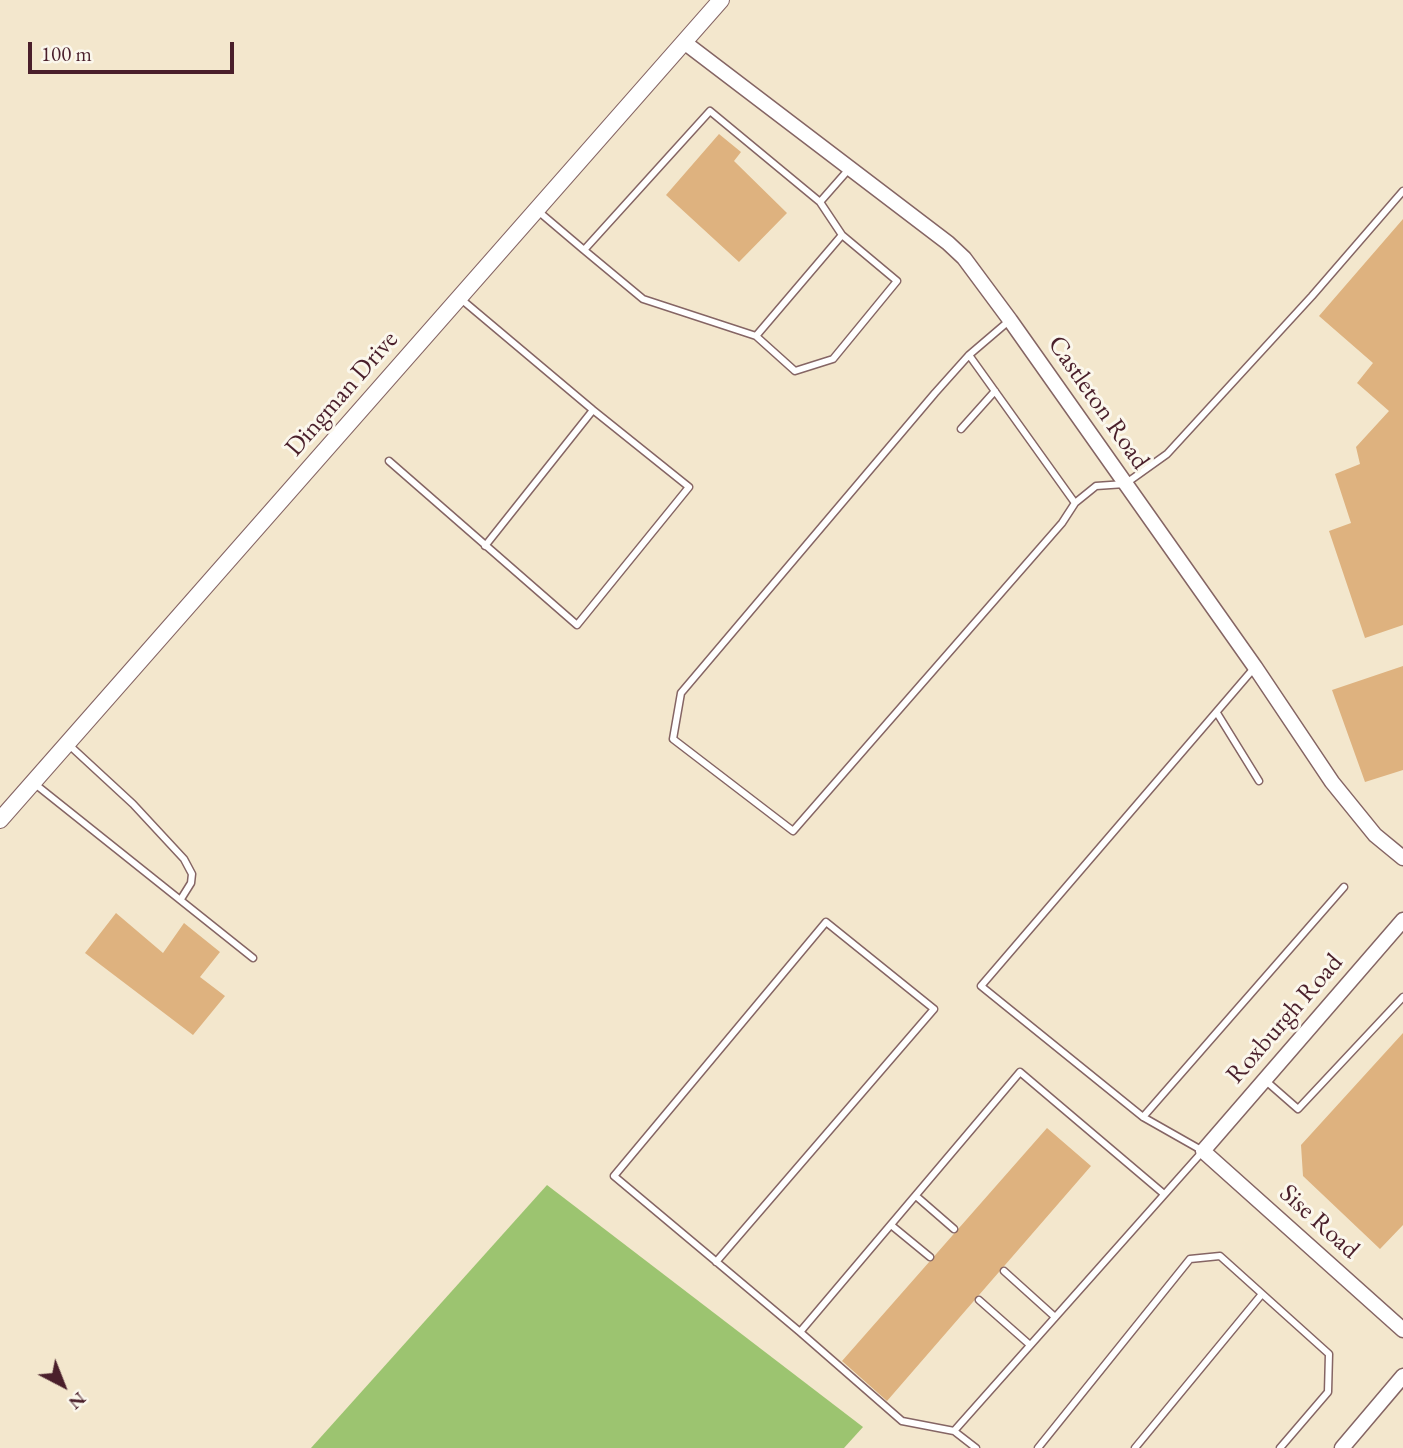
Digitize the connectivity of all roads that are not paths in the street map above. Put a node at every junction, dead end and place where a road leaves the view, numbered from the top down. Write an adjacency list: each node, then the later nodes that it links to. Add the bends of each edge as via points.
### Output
1 (721, 0): 2 (main road, Dingman Drive)
2 (684, 42): 3 (street, Castleton Road); 6 (main road, Dingman Drive)
3 (850, 168): 5 (lane); 10 (street, Castleton Road, via 948,243)
4 (1403, 191): 17 (lane, via 1167,454)
5 (820, 202): 7 (lane); 8 (lane, via 710,111)
6 (537, 210): 8 (lane); 9 (main road, Dingman Drive)
7 (842, 235): 11 (lane); 11 (lane, via 897,281 832,359 795,371)
8 (584, 250): 11 (lane, via 643,299)
9 (460, 298): 14 (lane); 22 (main road, Dingman Drive)
10 (1010, 320): 12 (lane); 17 (street, Castleton Road)
11 (757, 336)
12 (969, 355): 13 (lane); 18 (lane, via 681,693 673,739 793,831)
13 (995, 391): 15 (lane); 18 (lane)
14 (593, 410): 19 (lane); 19 (lane, via 689,487 576,625)
15 (961, 429)
16 (389, 461): 19 (lane)
17 (1125, 484): 18 (lane, via 1096,486); 20 (street, Castleton Road)
18 (1075, 503)
19 (485, 546)
20 (1255, 667): 21 (lane); 26 (street, Castleton Road, via 1353,810)
21 (1217, 713): 23 (lane); 33 (lane, via 981,986)
22 (68, 744): 24 (main road, Dingman Drive); 28 (lane, via 184,859 192,874)
23 (1259, 781)
24 (33, 783): 25 (main road, Dingman Drive); 28 (lane)
25 (0, 820)
26 (1403, 858)
27 (1344, 887): 33 (lane)
28 (181, 899): 30 (lane)
29 (1403, 920): 32 (street, Roxburgh Road)
30 (253, 958)
31 (1403, 997): 32 (lane, via 1298,1109)
32 (1265, 1079): 34 (street, Roxburgh Road)
33 (1143, 1117): 34 (lane)
34 (1203, 1151): 35 (lane); 45 (street, Sise Road)
35 (1164, 1194): 36 (lane, via 1020,1072); 44 (lane)
36 (916, 1196): 37 (lane); 38 (lane)
37 (891, 1225): 39 (lane); 46 (lane)
38 (954, 1229)
39 (930, 1257)
40 (716, 1262): 40 (lane, via 614,1176 826,922 934,1009); 46 (lane)
41 (1004, 1271): 44 (lane)
42 (1262, 1294): 51 (lane, via 1220,1256 1190,1259); 52 (lane); 53 (lane, via 1329,1354 1328,1392)
43 (979, 1300): 47 (lane)
44 (1055, 1317): 47 (lane)
45 (1400, 1322)
46 (800, 1332): 49 (lane, via 902,1421)
47 (1030, 1345): 49 (lane)
48 (1403, 1376): 54 (street)
49 (954, 1431): 50 (lane)
50 (976, 1448)
51 (1038, 1448)
52 (1135, 1448)
53 (1280, 1448)
54 (1342, 1448)

